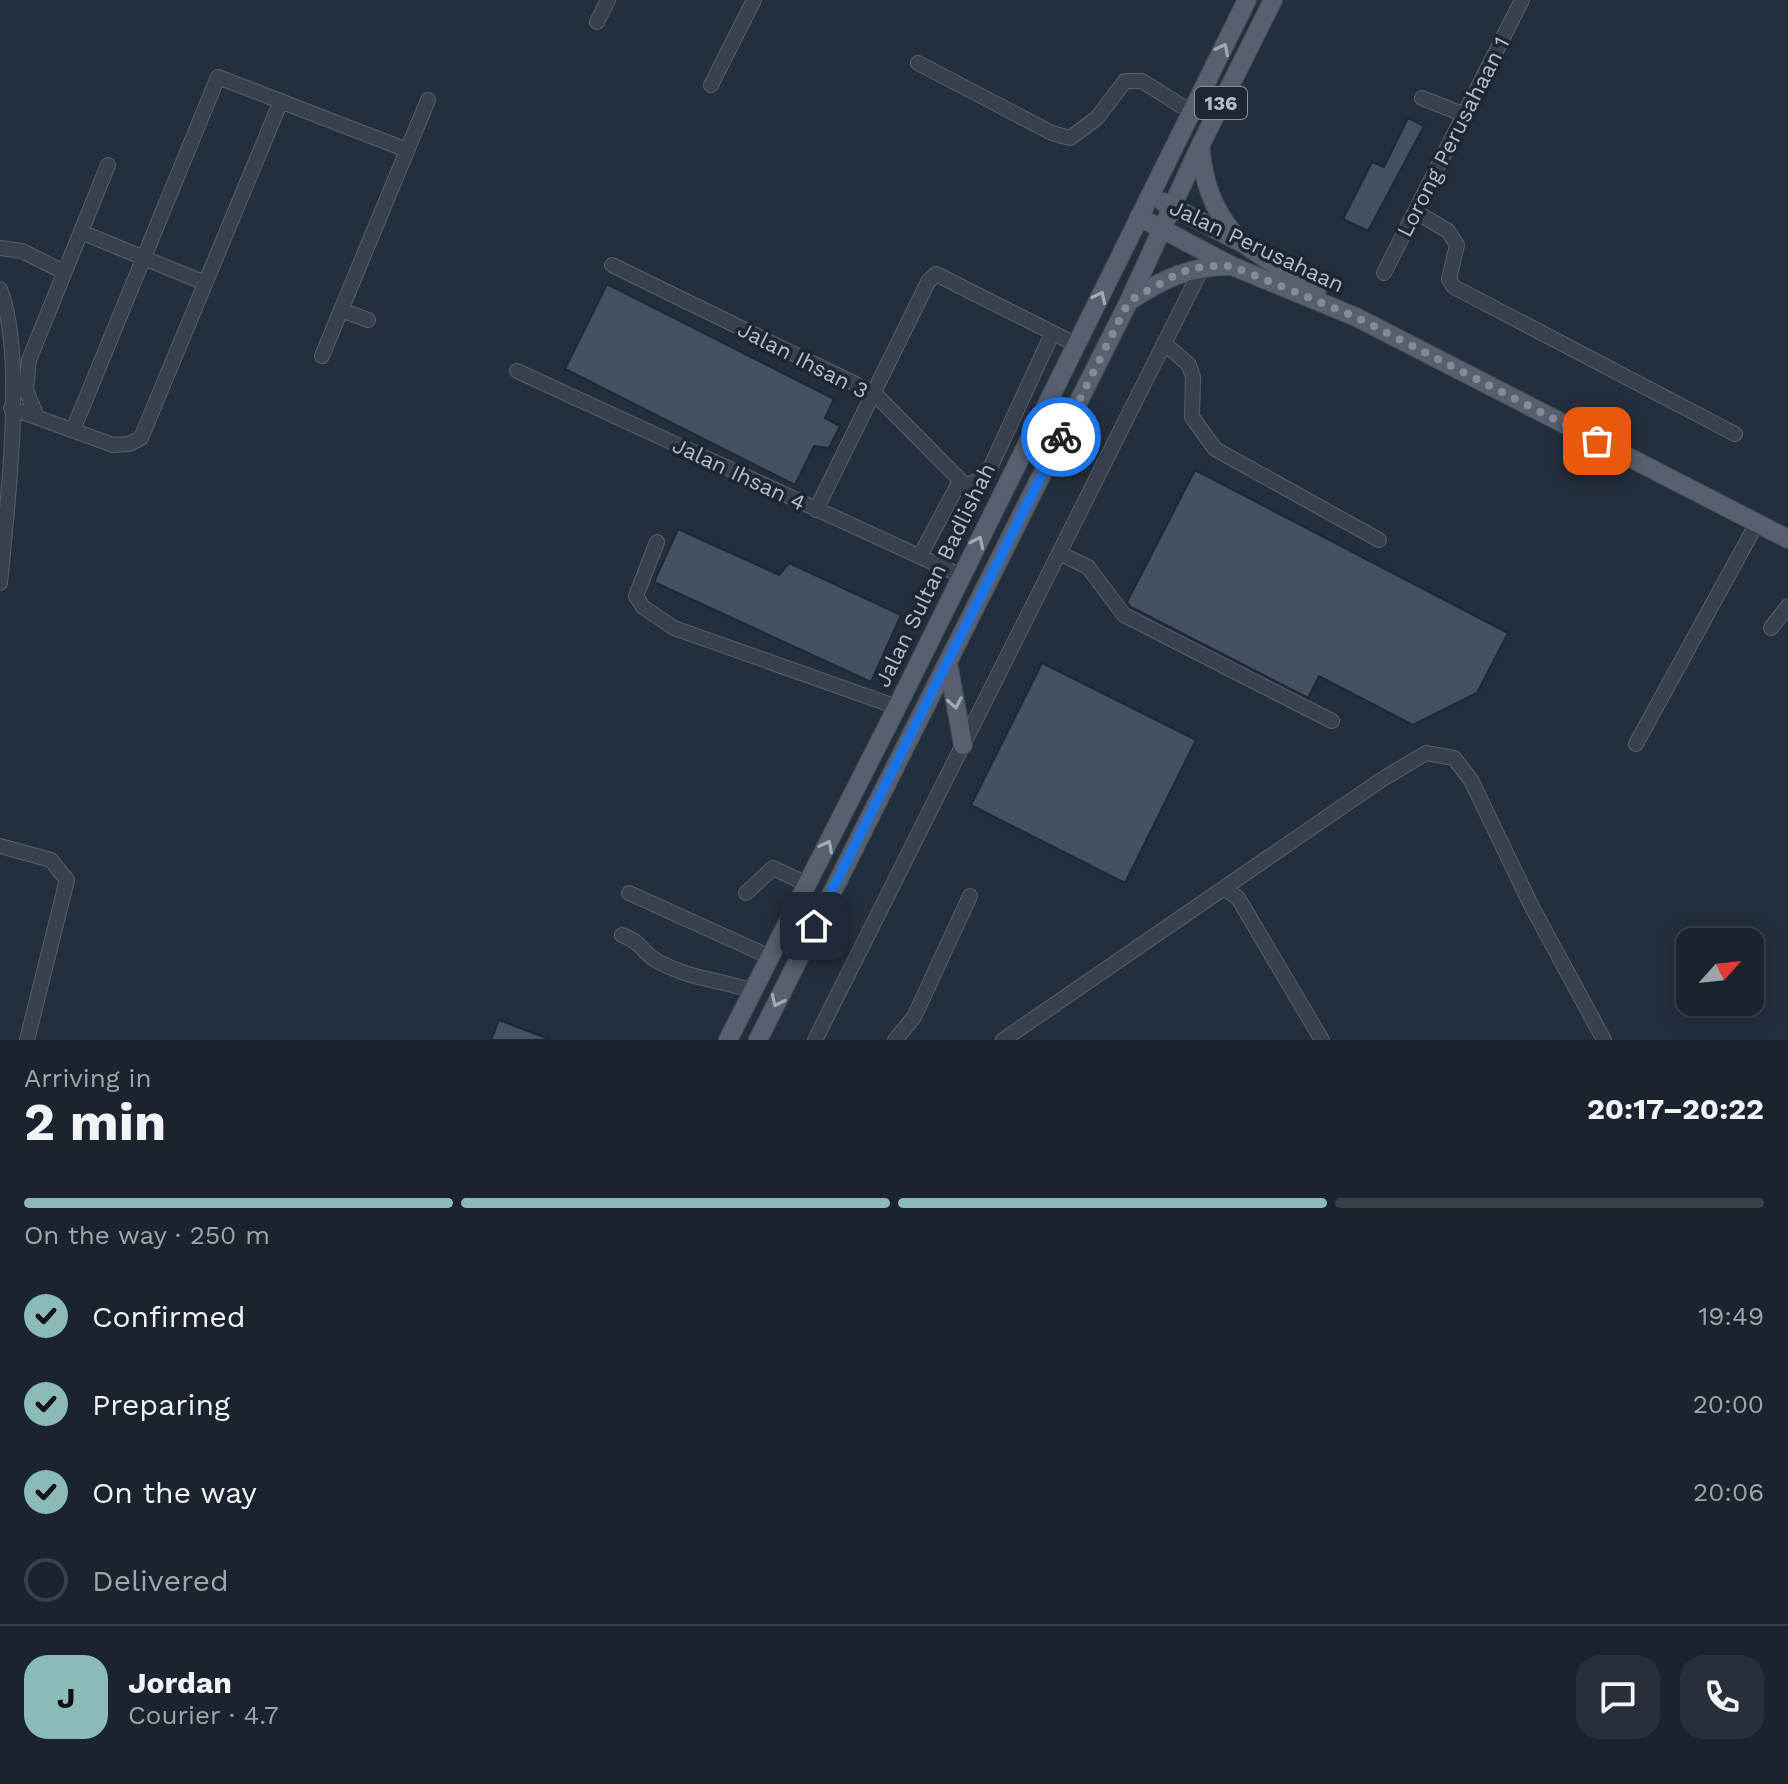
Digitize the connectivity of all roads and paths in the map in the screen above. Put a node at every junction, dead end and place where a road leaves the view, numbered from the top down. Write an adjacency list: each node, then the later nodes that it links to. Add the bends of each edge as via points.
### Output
1 (608, 0): 6 (street)
2 (754, 0): 8 (street)
3 (1247, 0): 12 (main road, Jalan Sultan Badlishah / 136, one-way to 3)
4 (1273, 0): 14 (main road, 136)
5 (1522, 0): 13 (street, Lorong Perusahaan 1)
6 (597, 22)
7 (918, 63): 12 (street, via 1070,138 1097,118 1125,81 1142,81)
8 (711, 85)
9 (1422, 98): 13 (street)
10 (428, 100): 15 (street)
11 (281, 101): 15 (street); 25 (street, via 218,77); 31 (street)
12 (1191, 112): 17 (main road, Jalan Sultan Badlishah / 136)
13 (1465, 115): 19 (street, Lorong Perusahaan 1)
14 (1200, 146): 18 (main road, 136); 23 (main road, via 1204,181 1217,214)
15 (407, 150): 34 (street)
16 (108, 165): 22 (street)
17 (1150, 194): 18 (main road, Jalan Perusahaan); 20 (main road, Jalan Sultan Badlishah / 136)
18 (1172, 207): 21 (main road, 136); 23 (main road, Jalan Perusahaan)
19 (1416, 212): 30 (street, Lorong Perusahaan 1); 46 (street, via 1448,231 1457,245 1449,279 1454,287)
20 (1139, 217): 21 (main road, Jalan Perusahaan); 39 (main road, Jalan Sultan Badlishah / 136, one-way to 20)
21 (1162, 230): 28 (main road, Jalan Perusahaan); 33 (main road, 136)
22 (81, 232): 25 (street); 29 (street)
23 (1242, 243): 35 (main road, Jalan Perusahaan)
24 (0, 248): 29 (street, via 22,251)
25 (143, 258): 31 (street); 45 (street)
26 (612, 265): 42 (street, Jalan Ihsan 3)
27 (1203, 266): 28 (main road); 33 (main road, via 1160,281); 38 (street)
28 (1232, 266): 35 (main road, Jalan Perusahaan)
29 (64, 272): 44 (street, via 25,377)
30 (1384, 273)
31 (205, 283): 45 (street, via 141,438 113,445)
32 (0, 289): 43 (street, via 11,350)
33 (1129, 301): 59 (main road, 136)
34 (341, 310): 36 (street); 40 (street)
35 (1356, 317): 49 (main road, Jalan Perusahaan)
36 (368, 320)
37 (1052, 334): 39 (street); 42 (street, via 936,274); 47 (street, via 991,466)
38 (1164, 343): 51 (street, via 1189,365 1192,417 1215,449); 53 (street)
39 (1077, 345): 55 (main road, Jalan Sultan Badlishah / 136, one-way to 39)
40 (322, 356)
41 (517, 371): 48 (street, Jalan Ihsan 4)
42 (874, 393): 47 (street, Jalan Ihsan 3); 48 (street)
43 (11, 408): 44 (street); 56 (street)
44 (37, 417): 45 (street)
45 (73, 430)
46 (1735, 434)
47 (966, 484): 54 (street)
48 (816, 510): 54 (street, Jalan Ihsan 4)
49 (1757, 523): 50 (main road, Jalan Perusahaan); 62 (street)
50 (1788, 539)
51 (1379, 540)
52 (657, 542): 60 (street, via 636,596 653,614 674,628)
53 (1059, 553): 61 (street, via 1088,567 1124,615); 63 (street)
54 (920, 556): 55 (street, Jalan Ihsan 4)
55 (962, 576): 60 (main road, Jalan Sultan Badlishah / 136)
56 (0, 583)
57 (1788, 606): 58 (street)
58 (1771, 628)
59 (948, 662): 63 (main road, one-way to 63); 75 (main road, 136, one-way to 75)
60 (897, 707): 65 (main road, Jalan Sultan Badlishah / 136, one-way to 60)
61 (1332, 721)
62 (1636, 744)
63 (963, 745): 76 (street)
64 (0, 846): 73 (street, via 51,860 67,880)
65 (807, 884): 68 (street, via 773,868); 71 (main road, Jalan Sultan Badlishah / 136)
66 (1224, 888): 78 (street); 79 (street, via 1238,898); 80 (street, via 1426,753 1454,758 1471,780)
67 (629, 893): 71 (street)
68 (746, 893)
69 (970, 896): 77 (street, via 914,1017)
70 (622, 935): 72 (street, via 640,942 653,959 701,980)
71 (770, 957): 72 (main road, Jalan Sultan Badlishah / 136)
72 (753, 991): 74 (main road, Jalan Sultan Badlishah / 136)
73 (27, 1040)
74 (728, 1040)
75 (758, 1040)
76 (816, 1040)
77 (895, 1040)
78 (1003, 1040)
79 (1322, 1040)
80 (1604, 1040)

